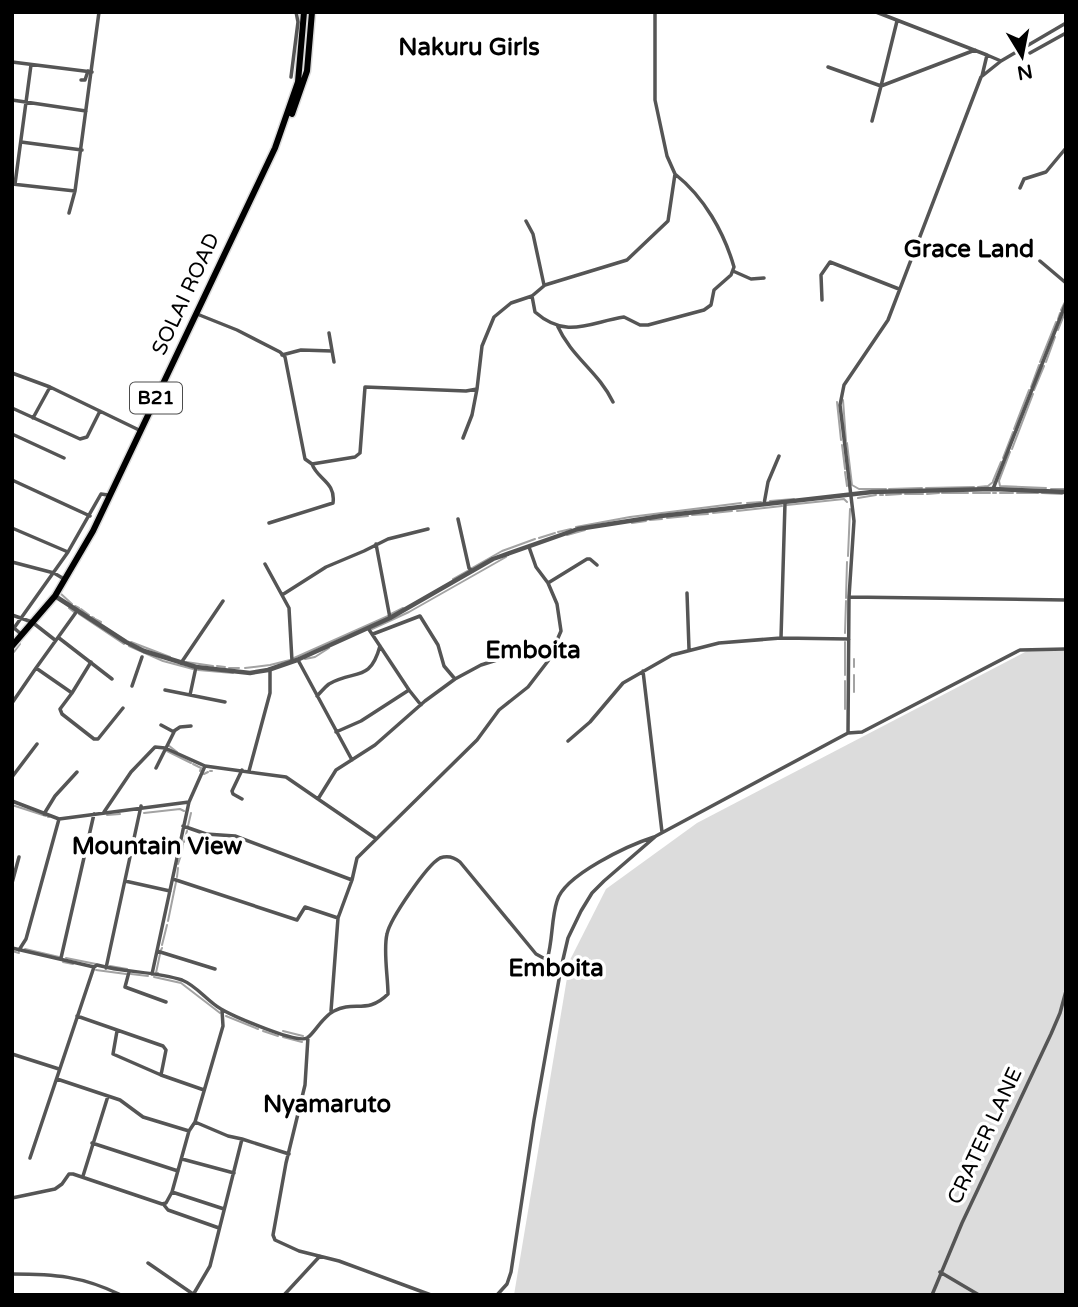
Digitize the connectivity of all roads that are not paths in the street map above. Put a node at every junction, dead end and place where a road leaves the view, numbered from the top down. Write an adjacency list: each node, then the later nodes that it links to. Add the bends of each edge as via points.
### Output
1 (99, 12): 17 (street)
2 (296, 12): 18 (street)
3 (304, 12): 26 (highway, SOLAI ROAD / B21, via 298,82)
4 (312, 12): 26 (highway, B21, via 307,71)
5 (655, 12): 31 (street, via 655,100)
6 (876, 12): 7 (street)
7 (897, 21): 10 (street); 21 (street)
8 (1066, 23): 13 (street)
9 (1066, 33): 11 (street)
10 (975, 50): 12 (street); 21 (street)
11 (1030, 53)
12 (987, 55): 13 (street); 19 (street)
13 (1001, 61): 19 (street)
14 (12, 62): 15 (street)
15 (31, 65): 17 (street); 23 (street)
16 (828, 67): 21 (street)
17 (90, 72): 20 (street); 24 (street)
18 (291, 77)
19 (982, 77): 42 (street)
20 (81, 80)
21 (881, 86): 25 (street)
22 (12, 100): 23 (street)
23 (27, 102): 24 (street); 27 (street)
24 (87, 111): 29 (street)
25 (872, 121)
26 (279, 138): 46 (highway, SOLAI ROAD / B21)
27 (22, 142): 29 (street); 30 (street)
28 (1066, 148): 33 (street, via 1046,172 1024,179)
29 (82, 150): 34 (street)
30 (15, 166): 32 (street)
31 (675, 174): 38 (street, via 688,184 715,222); 41 (street, via 668,221 630,258)
32 (13, 184): 34 (street)
33 (1020, 188)
34 (75, 191): 35 (street)
35 (69, 214)
36 (526, 221): 41 (street)
37 (1040, 261): 40 (street)
38 (733, 271): 39 (street, via 751,279); 47 (street, via 714,290 711,305 704,310 648,325 624,317 592,326)
39 (764, 278)
40 (1066, 283)
41 (544, 285): 43 (street)
42 (899, 289): 44 (street, via 831,262 821,275); 68 (street, via 888,320 840,394)
43 (531, 296): 47 (street, via 535,312); 54 (street, via 511,303 491,321 482,346)
44 (822, 300)
45 (1066, 303): 66 (street)
46 (195, 314): 50 (street); 59 (highway, SOLAI ROAD / B21)
47 (557, 325): 55 (street)
48 (328, 333): 49 (street)
49 (332, 351): 50 (street); 51 (street)
50 (282, 355): 64 (street, via 305,459)
51 (334, 362)
52 (12, 373): 53 (street)
53 (50, 387): 57 (street); 58 (street)
54 (477, 389): 61 (street); 64 (street, via 365,387 360,453)
55 (613, 402)
56 (12, 408): 58 (street)
57 (100, 411): 58 (street, via 83,439); 59 (street)
58 (33, 418)
59 (141, 431): 69 (highway, SOLAI ROAD / B21)
60 (12, 434): 63 (street)
61 (463, 438)
62 (779, 456): 71 (street)
63 (64, 458)
64 (312, 464): 74 (street, via 329,485 333,503)
65 (12, 480): 72 (street)
66 (993, 489): 67 (street); 68 (street)
67 (1066, 492)
68 (850, 494): 70 (street); 90 (street, via 854,521)
69 (110, 496): 72 (street, via 102,494); 85 (highway, SOLAI ROAD / B21)
70 (785, 503): 71 (street); 102 (street)
71 (764, 506): 78 (street, via 586,527)
72 (90, 517): 79 (street)
73 (458, 519): 83 (street)
74 (269, 523)
75 (12, 528): 79 (street)
76 (428, 529): 77 (street)
77 (376, 544): 88 (street, via 326,567); 96 (street)
78 (528, 545): 83 (street); 86 (street)
79 (68, 552): 84 (street)
80 (12, 562): 84 (street)
81 (265, 564): 88 (street)
82 (597, 565): 86 (street, via 587,559)
83 (472, 571): 96 (street)
84 (54, 573): 85 (street); 95 (street)
85 (64, 579): 89 (highway, SOLAI ROAD / B21)
86 (548, 583): 105 (street, via 561,631)
87 (687, 593): 108 (street)
88 (282, 595): 111 (street, via 289,608)
89 (55, 596): 93 (street); 97 (highway, SOLAI ROAD / B21)
90 (849, 597): 91 (street); 104 (street)
91 (1066, 600)
92 (223, 601): 113 (street)
93 (77, 611): 103 (street); 113 (street, via 126,642)
94 (12, 615): 95 (street)
95 (21, 618): 97 (street); 99 (street)
96 (390, 618): 98 (street)
97 (32, 622): 100 (highway, SOLAI ROAD / B21); 103 (street)
98 (368, 628): 101 (street); 111 (street)
99 (13, 629): 100 (street)
100 (22, 634): 106 (highway, SOLAI ROAD / B21)
101 (373, 634): 107 (street); 119 (street, via 420,616)
102 (781, 638): 104 (street); 108 (street)
103 (57, 639): 112 (street); 115 (street)
104 (849, 639): 134 (street)
105 (553, 645): 119 (street, via 481,665); 157 (street, via 548,661 528,687 499,710 477,740)
106 (12, 646)
107 (380, 646): 122 (street); 125 (street, via 374,665 330,684)
108 (689, 649): 117 (street)
109 (1066, 649): 134 (street, via 1020,650 862,732)
110 (142, 657): 120 (street)
111 (295, 660): 116 (street); 125 (street)
112 (91, 662): 118 (street); 123 (street)
113 (181, 664): 114 (street)
114 (196, 667): 116 (street, via 250,673); 124 (street)
115 (36, 668): 123 (street); 127 (street)
116 (270, 669): 142 (street, via 270,693)
117 (643, 671): 135 (street, via 623,682); 155 (street)
118 (113, 679)
119 (455, 680): 128 (street)
120 (132, 686)
121 (165, 690): 124 (street)
122 (409, 690): 128 (street); 133 (street)
123 (72, 693): 129 (street, via 61,712 94,739)
124 (190, 695): 126 (street)
125 (317, 696): 133 (street)
126 (225, 702)
127 (12, 703)
128 (421, 705): 138 (street)
129 (123, 708)
130 (161, 725): 132 (street)
131 (191, 726): 132 (street)
132 (174, 732): 137 (street)
133 (337, 732): 138 (street)
134 (848, 733): 155 (street)
135 (568, 741)
136 (37, 744): 144 (street)
137 (164, 748): 139 (street); 140 (street); 150 (street, via 152,749)
138 (352, 760): 146 (street, via 336,770)
139 (205, 766): 141 (street); 148 (street)
140 (156, 768)
141 (242, 770): 142 (street); 145 (street, via 232,793)
142 (249, 771): 146 (street, via 286,777)
143 (77, 772): 151 (street)
144 (12, 777)
145 (242, 799)
146 (318, 799): 157 (street)
147 (12, 802): 151 (street)
148 (189, 802): 149 (street); 154 (street)
149 (141, 806): 150 (street); 161 (street)
150 (104, 812): 152 (street)
151 (44, 814): 153 (street)
152 (94, 814): 153 (street); 168 (street)
153 (59, 819): 166 (street)
154 (183, 826): 159 (street); 160 (street, via 206,834 235,835)
155 (662, 833): 156 (street)
156 (656, 836): 169 (street, via 598,864 561,891); 172 (street, via 592,893 568,938)
157 (375, 838): 160 (street, via 357,858)
158 (19, 857): 162 (street)
159 (173, 879): 163 (street); 164 (street, via 297,920 305,906)
160 (352, 880): 164 (street)
161 (125, 881): 163 (street); 171 (street)
162 (12, 883)
163 (170, 891): 167 (street)
164 (338, 918): 179 (street)
165 (12, 948): 166 (street)
166 (19, 950): 168 (street)
167 (157, 951): 173 (street); 175 (street)
168 (61, 959): 170 (street)
169 (547, 960): 172 (street); 179 (street, via 536,954 460,862 443,857 408,897 387,933 388,995 378,1005)
170 (94, 967): 171 (street); 180 (street)
171 (107, 968): 174 (street)
172 (561, 968): 212 (street, via 511,1272)
173 (215, 969)
174 (129, 972): 175 (street); 177 (street, via 125,987)
175 (152, 974): 178 (street, via 190,984)
176 (1066, 990): 206 (street, CRATER LANE, via 1051,1034)
177 (166, 1002)
178 (222, 1010): 182 (street, via 280,1034); 187 (street, via 223,1026)
179 (331, 1012): 182 (street)
180 (77, 1016): 181 (street); 184 (street)
181 (117, 1031): 185 (street, via 113,1054); 185 (street, via 163,1046)
182 (308, 1037): 193 (street, via 305,1085)
183 (12, 1054): 184 (street)
184 (59, 1069): 186 (street)
185 (161, 1075): 187 (street)
186 (57, 1079): 188 (street); 194 (street)
187 (204, 1090): 189 (street)
188 (108, 1096): 190 (street, via 144,1117); 192 (street)
189 (195, 1122): 190 (street); 191 (street)
190 (189, 1131): 195 (street)
191 (242, 1139): 193 (street); 197 (street)
192 (92, 1143): 196 (street); 198 (street)
193 (289, 1154): 204 (street, via 275,1240)
194 (30, 1158)
195 (182, 1159): 196 (street); 197 (street)
196 (178, 1171): 199 (street)
197 (234, 1173): 202 (street)
198 (83, 1176): 200 (street, via 69,1174 55,1189); 201 (street)
199 (172, 1192): 201 (street); 202 (street)
200 (12, 1198)
201 (164, 1204): 203 (street, via 168,1210)
202 (224, 1209): 203 (street)
203 (219, 1228): 209 (street, via 210,1266)
204 (320, 1256): 210 (street); 211 (street)
205 (148, 1263): 209 (street)
206 (940, 1272): 213 (street, CRATER LANE); 214 (street)
207 (12, 1274): 208 (street, via 59,1274)
208 (121, 1295)
209 (193, 1295)
210 (284, 1295)
211 (431, 1295)
212 (497, 1295)
213 (932, 1295)
214 (979, 1295)

